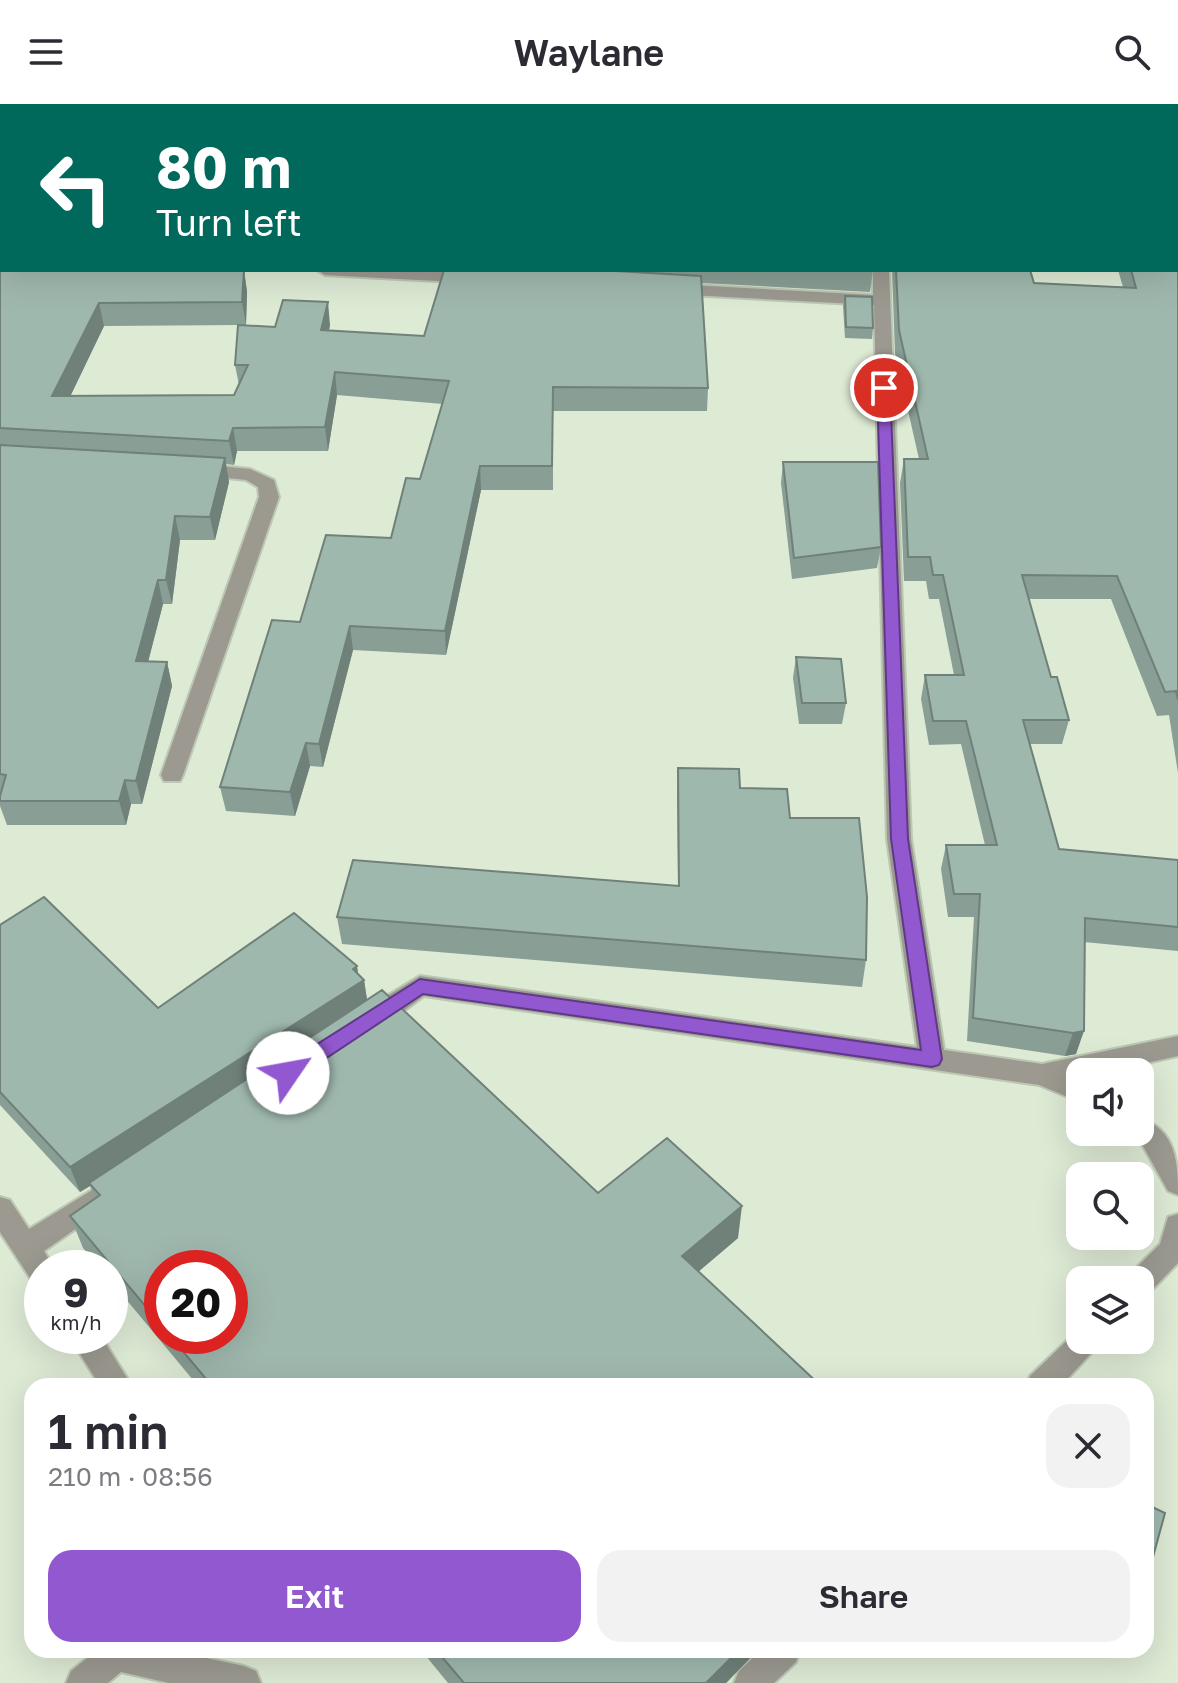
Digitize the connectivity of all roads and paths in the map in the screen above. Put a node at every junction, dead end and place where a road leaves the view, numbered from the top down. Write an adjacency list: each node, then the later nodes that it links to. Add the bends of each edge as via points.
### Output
1 (370, 272): 3 (street)
2 (881, 272): 5 (street)
3 (492, 279)
4 (647, 288): 5 (street)
5 (880, 300): 10 (street, via 899,839)
6 (174, 469): 7 (street, via 250,475 267,484 269,497)
7 (172, 775)
8 (341, 1038): 10 (street, via 420,986)
9 (1178, 1046): 11 (street)
10 (932, 1059): 11 (street)
11 (1042, 1075): 12 (street)
12 (1066, 1085)
13 (1154, 1141): 14 (street)
14 (1178, 1183)
15 (118, 1186): 18 (street)
16 (0, 1209): 18 (street)
17 (1178, 1226): 20 (street, via 1172,1250)
18 (26, 1247): 19 (street)
19 (28, 1250)
20 (1154, 1269)
21 (96, 1354): 23 (street)
22 (1072, 1354): 24 (street)
23 (112, 1378)
24 (1049, 1378)
25 (110, 1658): 28 (street)
26 (137, 1658): 29 (street)
27 (776, 1658): 30 (street)
28 (83, 1683)
29 (244, 1683)
30 (751, 1683)

